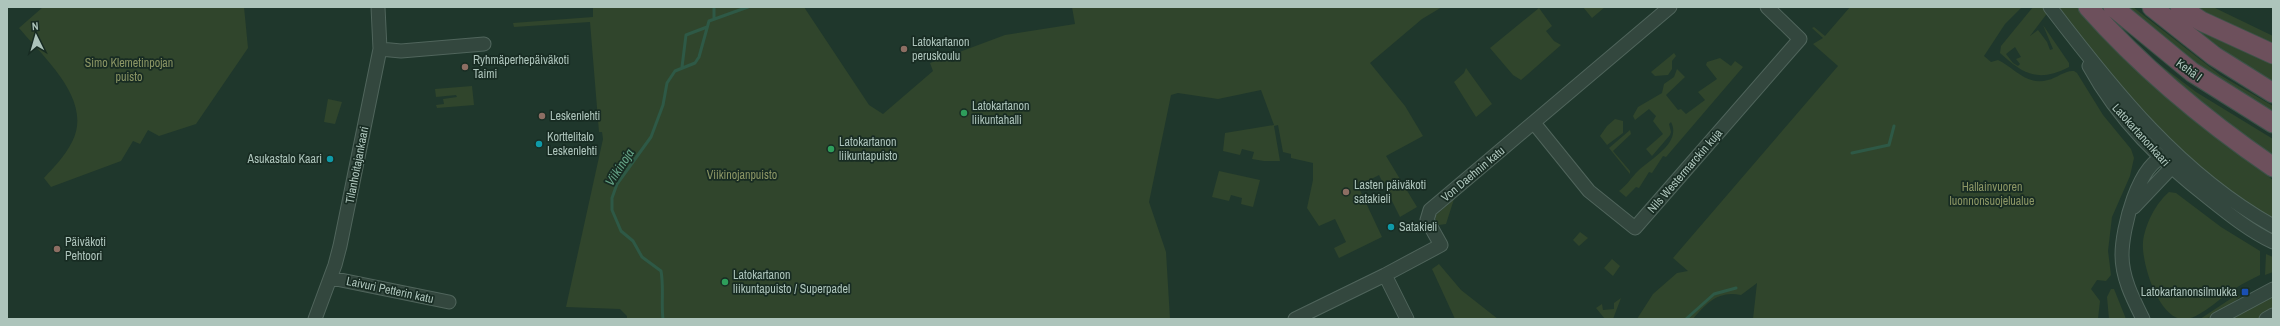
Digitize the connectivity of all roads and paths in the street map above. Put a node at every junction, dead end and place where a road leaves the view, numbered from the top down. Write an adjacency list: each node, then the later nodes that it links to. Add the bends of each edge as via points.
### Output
1 (378, 7): 11 (street, Tilanhoitajankaari)
2 (1670, 7): 14 (street, Von Daehnin katu)
3 (1767, 7): 14 (street, Nils Westermarckin kuja, via 1800,39 1636,228 1589,191)
4 (2050, 7): 9 (street, Latokartanonkaari)
5 (2088, 7): 18 (highway, via 2139,61 2198,112)
6 (2113, 7): 15 (highway, Kehä I, via 2192,72)
7 (2152, 7): 13 (highway, via 2214,56)
8 (2180, 7): 12 (highway, via 2201,21)
9 (2071, 35): 16 (street, Latokartanonkaari, via 2132,110); 17 (street, Latokartanonkaari, via 2099,85 2123,118)
10 (484, 44): 11 (street, via 401,51)
11 (380, 49): 24 (street, Tilanhoitajankaari, via 340,246)
12 (2273, 54)
13 (2273, 93)
14 (1534, 123): 23 (street, Von Daehnin katu, via 1430,210 1427,220 1441,245)
15 (2273, 123)
16 (2173, 154): 17 (street); 19 (street); 21 (street, Latokartanonkaari, via 2241,208)
17 (2159, 157): 19 (street, Latokartanonkaari); 20 (street, via 2140,179)
18 (2273, 167)
19 (2171, 168): 20 (street); 22 (street, Latokartanonkaari, via 2234,218)
20 (2131, 210): 26 (street, via 2124,233 2122,256 2126,280)
21 (2273, 226)
22 (2273, 242)
23 (1385, 275): 29 (street, Von Daehnin katu); 31 (street)
24 (331, 278): 27 (street, Laivuri Petterin katu); 30 (street, Tilanhoitajankaari)
25 (2273, 289): 34 (street)
26 (2134, 301): 32 (street); 33 (street)
27 (449, 302)
28 (2273, 315): 35 (street)
29 (1303, 317)
30 (315, 319)
31 (1407, 319)
32 (2143, 319)
33 (2152, 319)
34 (2217, 319)
35 (2266, 319)

